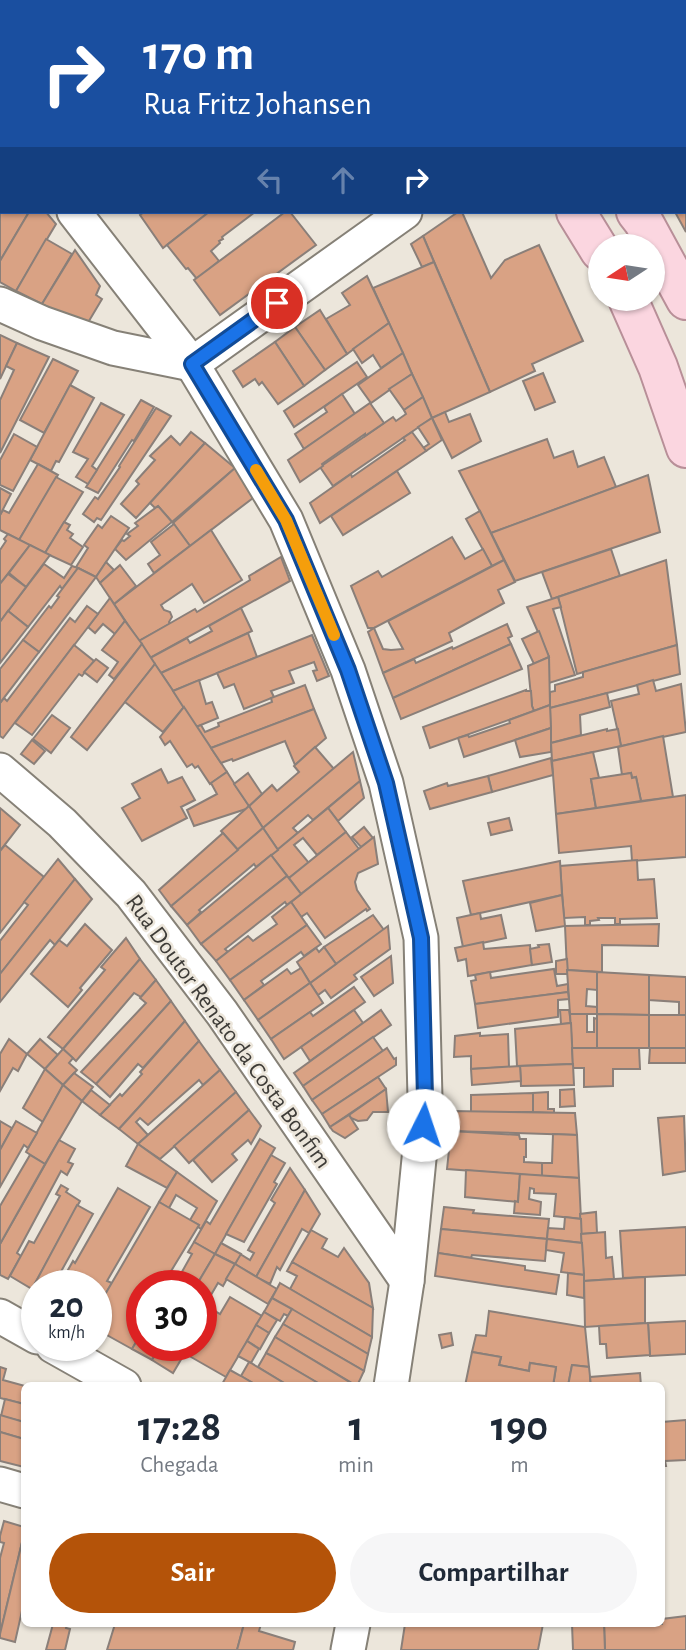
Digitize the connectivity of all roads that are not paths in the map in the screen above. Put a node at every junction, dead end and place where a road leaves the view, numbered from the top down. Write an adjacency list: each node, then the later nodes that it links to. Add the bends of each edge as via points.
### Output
1 (76, 214): 9 (street)
2 (402, 214): 9 (street)
3 (577, 214): 5 (main road)
4 (638, 214): 6 (main road)
5 (590, 234)
6 (686, 300)
7 (0, 304): 9 (street, via 113,348)
8 (634, 312): 10 (main road)
9 (192, 364): 12 (street, via 286,520 348,670 386,783 421,938 425,1098)
10 (686, 448)
11 (0, 770): 12 (street, Rua Doutor Renato da Costa Bonfim, via 131,894 222,1013)
12 (407, 1281): 17 (street)
13 (0, 1316): 14 (street)
14 (21, 1328)
15 (78, 1361): 16 (street)
16 (115, 1382)
17 (392, 1382)
18 (0, 1484): 19 (street)
19 (21, 1490)
20 (352, 1627): 21 (street)
21 (348, 1650)

